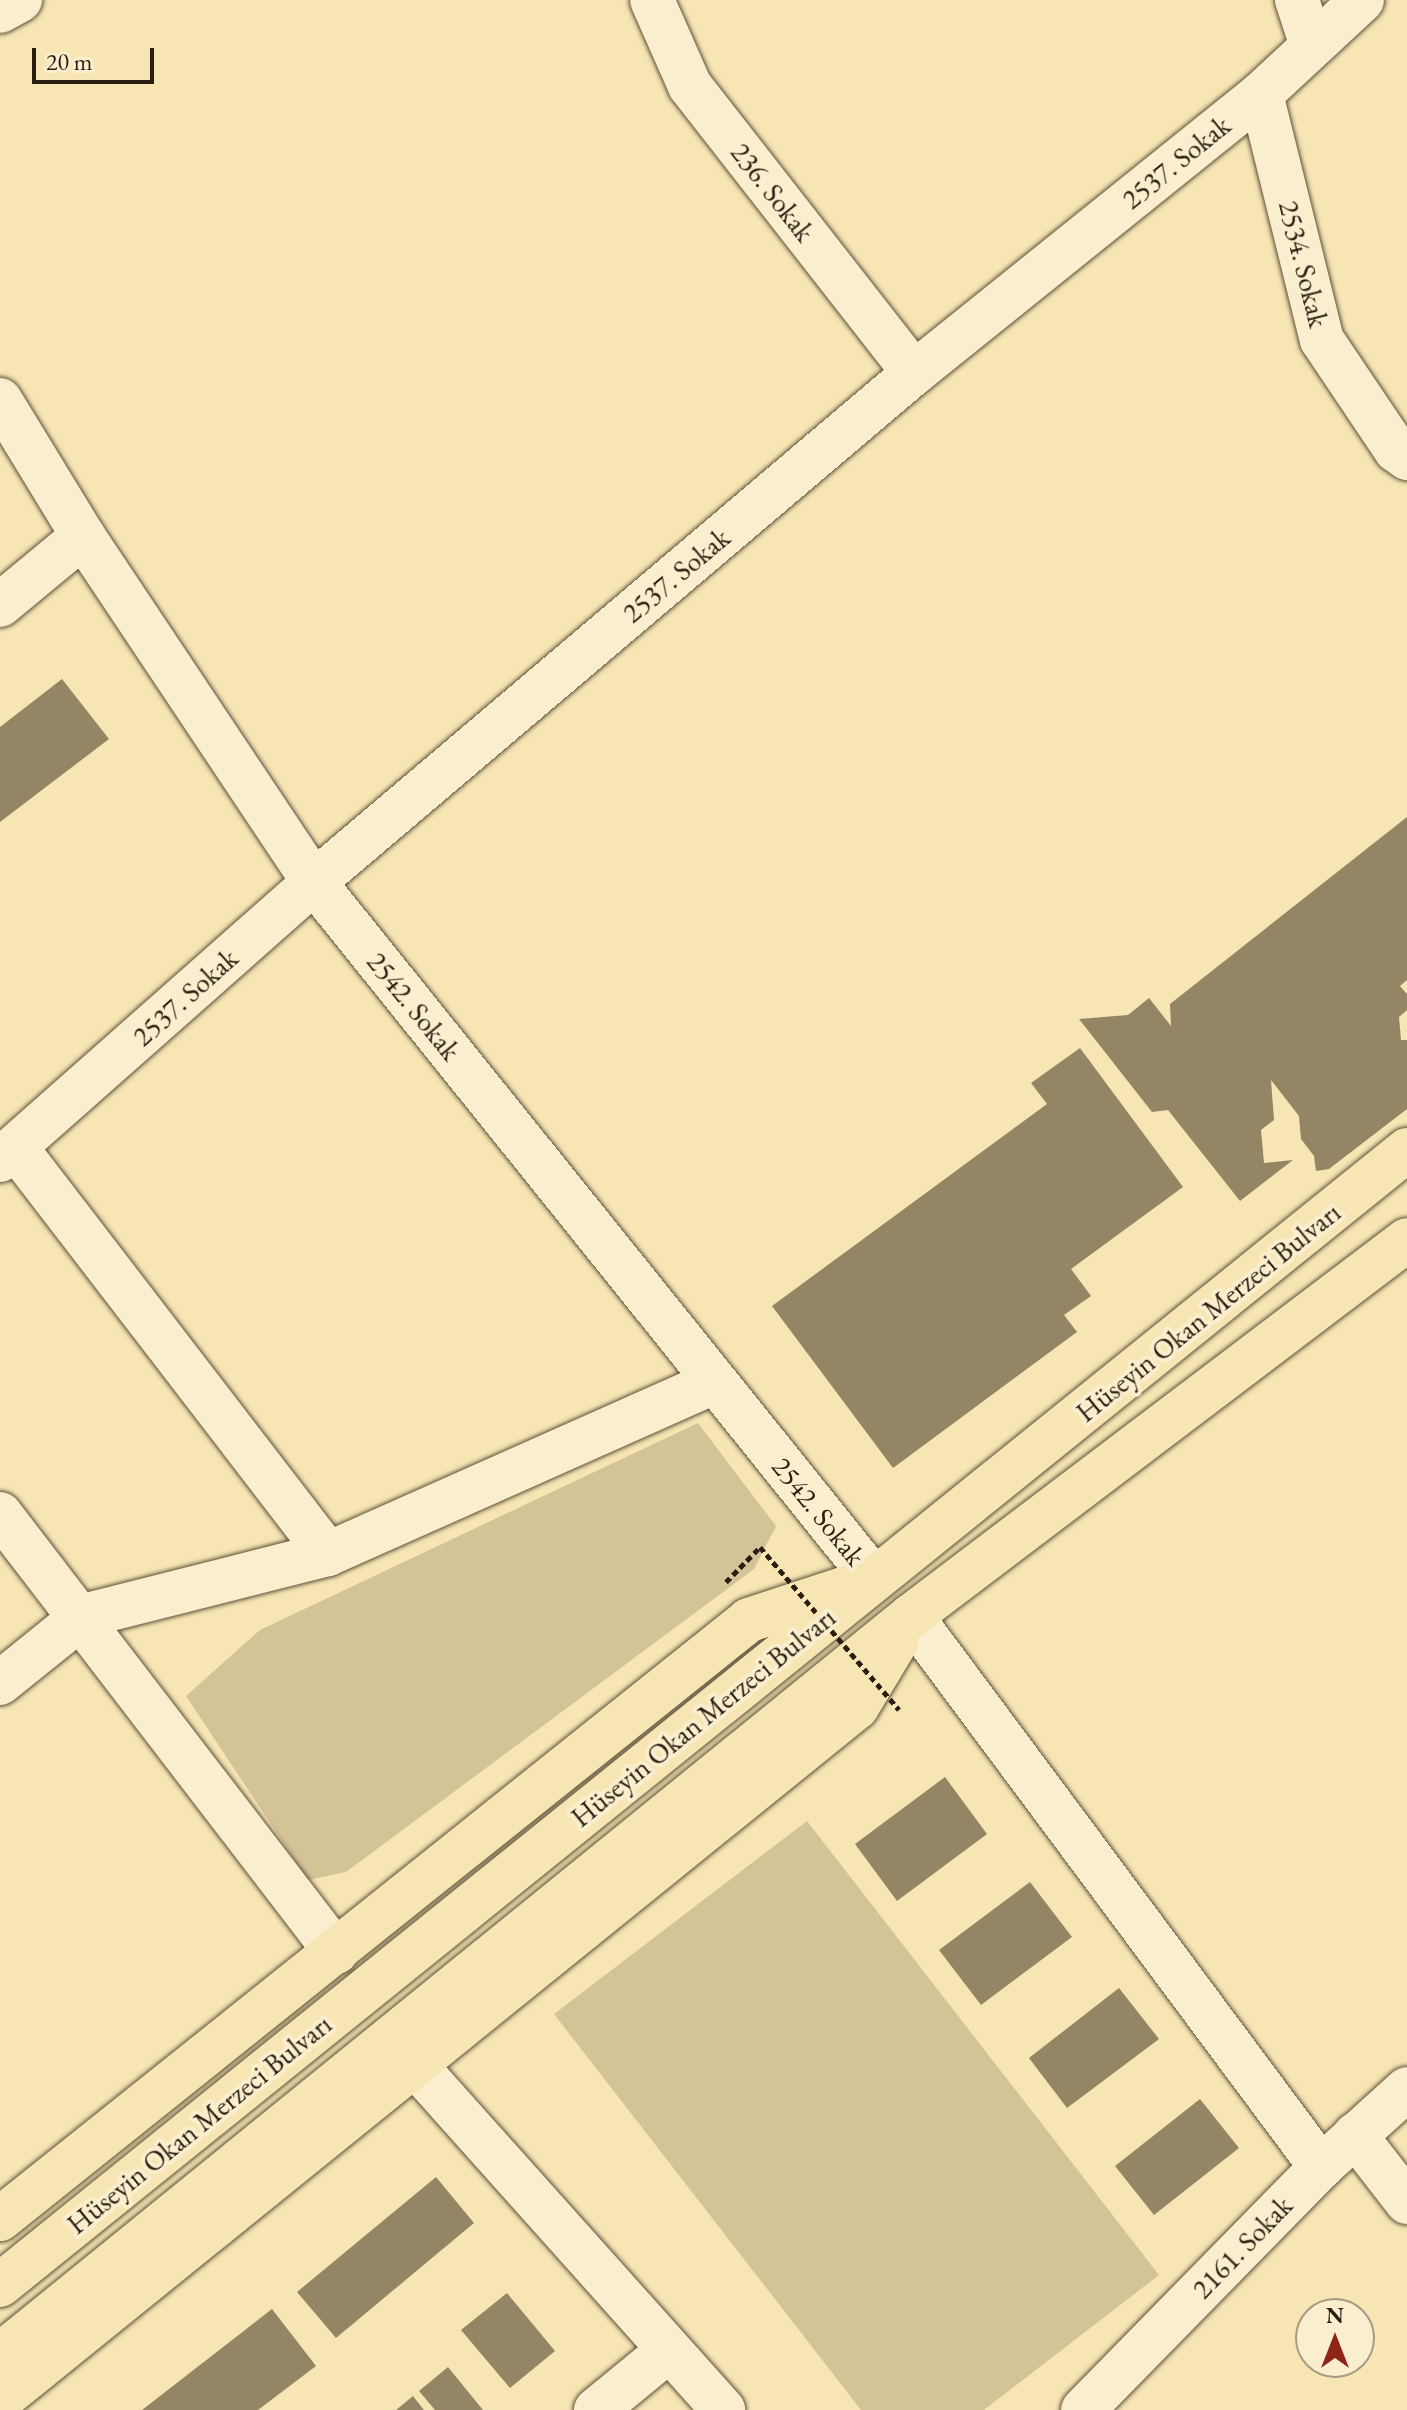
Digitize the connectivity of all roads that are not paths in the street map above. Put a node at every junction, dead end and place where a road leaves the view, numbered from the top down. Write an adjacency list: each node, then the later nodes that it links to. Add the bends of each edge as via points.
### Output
1 (20, 0): 5 (street)
2 (652, 0): 8 (street, 236. Sokak, via 690,86)
3 (1297, 0): 6 (street)
4 (1362, 0): 6 (street, 2537. Sokak)
5 (0, 11)
6 (1311, 43): 7 (street, 2537. Sokak)
7 (1261, 94): 8 (street, 2537. Sokak); 10 (street, 2534. Sokak, via 1322,340 1396,450)
8 (914, 373): 13 (street, 2537. Sokak)
9 (0, 400): 11 (street, 2542. Sokak)
10 (1407, 458)
11 (83, 536): 12 (street); 13 (street, 2542. Sokak)
12 (0, 605)
13 (314, 882): 15 (street, 2537. Sokak); 17 (street, 2542. Sokak)
14 (1407, 1150): 20 (main road, Hüseyin Okan Merzeci Bulvarı)
15 (8, 1154): 19 (street)
16 (1407, 1240): 22 (main road, Hüseyin Okan Merzeci Bulvarı)
17 (714, 1382): 19 (street); 20 (street, 2542. Sokak)
18 (0, 1514): 21 (street)
19 (328, 1554): 21 (street)
20 (874, 1579): 24 (main road, via 749,1620); 31 (main road, Hüseyin Okan Merzeci Bulvarı)
21 (83, 1616): 23 (street); 24 (street)
22 (911, 1616): 25 (main road, via 857,1707); 28 (street); 33 (main road, Hüseyin Okan Merzeci Bulvarı)
23 (0, 1683)
24 (336, 1952): 30 (main road)
25 (414, 2064): 32 (street); 34 (main road)
26 (1407, 2089): 27 (street, 2161. Sokak)
27 (1355, 2135): 28 (street, 2161. Sokak); 29 (street)
28 (1321, 2167): 37 (street, 2161. Sokak)
29 (1407, 2202)
30 (0, 2219)
31 (0, 2285)
32 (669, 2350): 35 (street); 36 (street)
33 (0, 2355)
34 (0, 2400)
35 (596, 2410)
36 (723, 2410)
37 (1083, 2410)

